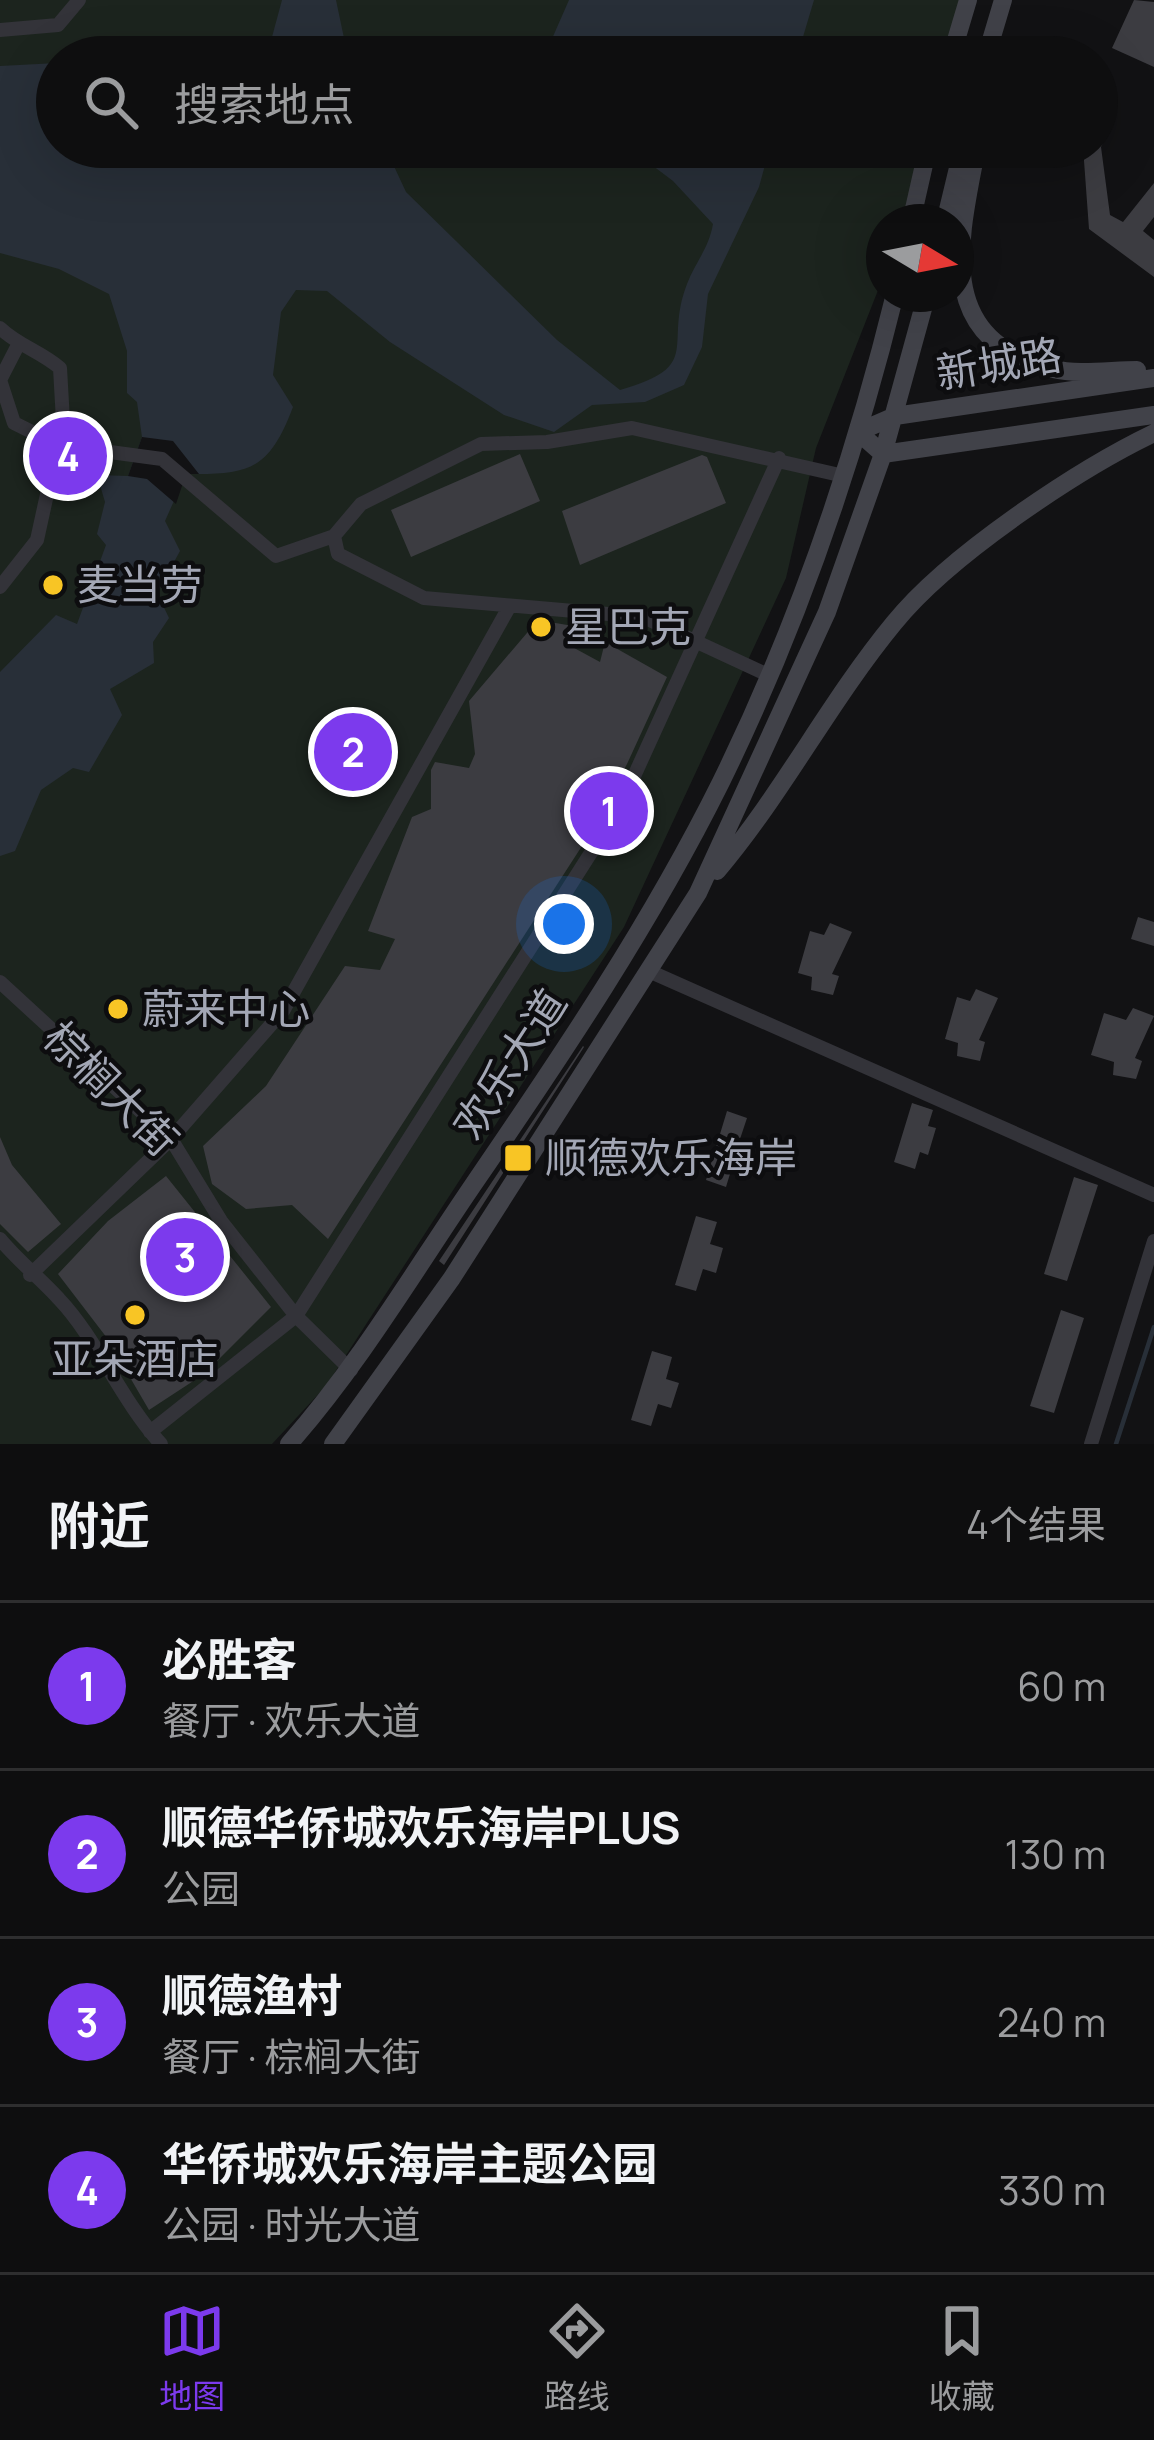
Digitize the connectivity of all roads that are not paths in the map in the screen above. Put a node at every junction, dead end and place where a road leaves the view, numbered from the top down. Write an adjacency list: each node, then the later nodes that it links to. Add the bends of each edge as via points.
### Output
1 (79, 0): 4 (street, via 58,25)
2 (968, 0): 5 (street)
3 (1003, 0): 6 (street)
4 (0, 30)
5 (957, 36)
6 (995, 36)
7 (923, 168): 10 (street)
8 (958, 168): 11 (street)
9 (973, 168): 16 (street, via 961,227 962,294 977,328 1013,355 1056,370)
10 (915, 204)
11 (949, 204)
12 (890, 312): 21 (street, 欢乐大道)
13 (922, 312): 19 (street, 欢乐大道)
14 (0, 328): 15 (street)
15 (18, 345): 23 (street, via 60,368); 23 (street, via 0,380 14,423)
16 (1154, 374): 17 (street, 新城路)
17 (1066, 390): 19 (street, 新城路); 20 (street, via 1039,408 1038,418)
18 (1154, 415): 20 (street, 新城路)
19 (895, 416): 21 (street, 新城路); 24 (street, 欢乐大道)
20 (1056, 427): 24 (street, 新城路)
21 (858, 433): 24 (street); 26 (street, 欢乐大道)
22 (1154, 433): 34 (street, via 1106,456 992,535 896,619 754,827)
23 (58, 446): 27 (street, via 162,460 276,556); 30 (street, via 37,540)
24 (883, 454): 29 (street, 欢乐大道)
25 (778, 458): 26 (street); 27 (street, via 632,428 481,443 361,504); 32 (street)
26 (844, 476): 28 (street, 欢乐大道)
27 (334, 536): 31 (street, via 338,554 424,598)
28 (814, 557): 29 (street); 33 (street, 欢乐大道)
29 (843, 568): 34 (street, 欢乐大道, via 787,709)
30 (0, 587)
31 (508, 609): 32 (street, via 643,617); 37 (street, via 283,1011)
32 (694, 641): 33 (street); 43 (street, via 620,808)
33 (768, 675): 44 (street, 欢乐大道, via 640,931)
34 (698, 893): 35 (street, 欢乐大道)
35 (651, 972): 38 (street); 47 (street, 欢乐大道, via 407,1345)
36 (0, 982): 37 (street, 棕榈大街)
37 (171, 1138): 41 (street); 43 (street, 棕榈大街, via 221,1221)
38 (1154, 1196)
39 (0, 1239): 41 (street)
40 (1154, 1240): 42 (street)
41 (30, 1275): 45 (street, via 60,1299)
42 (1149, 1285): 48 (street)
43 (296, 1316): 44 (street, 棕榈大街); 45 (street)
44 (351, 1370): 46 (street, 欢乐大道)
45 (156, 1438)
46 (290, 1444)
47 (332, 1444)
48 (1091, 1444)

